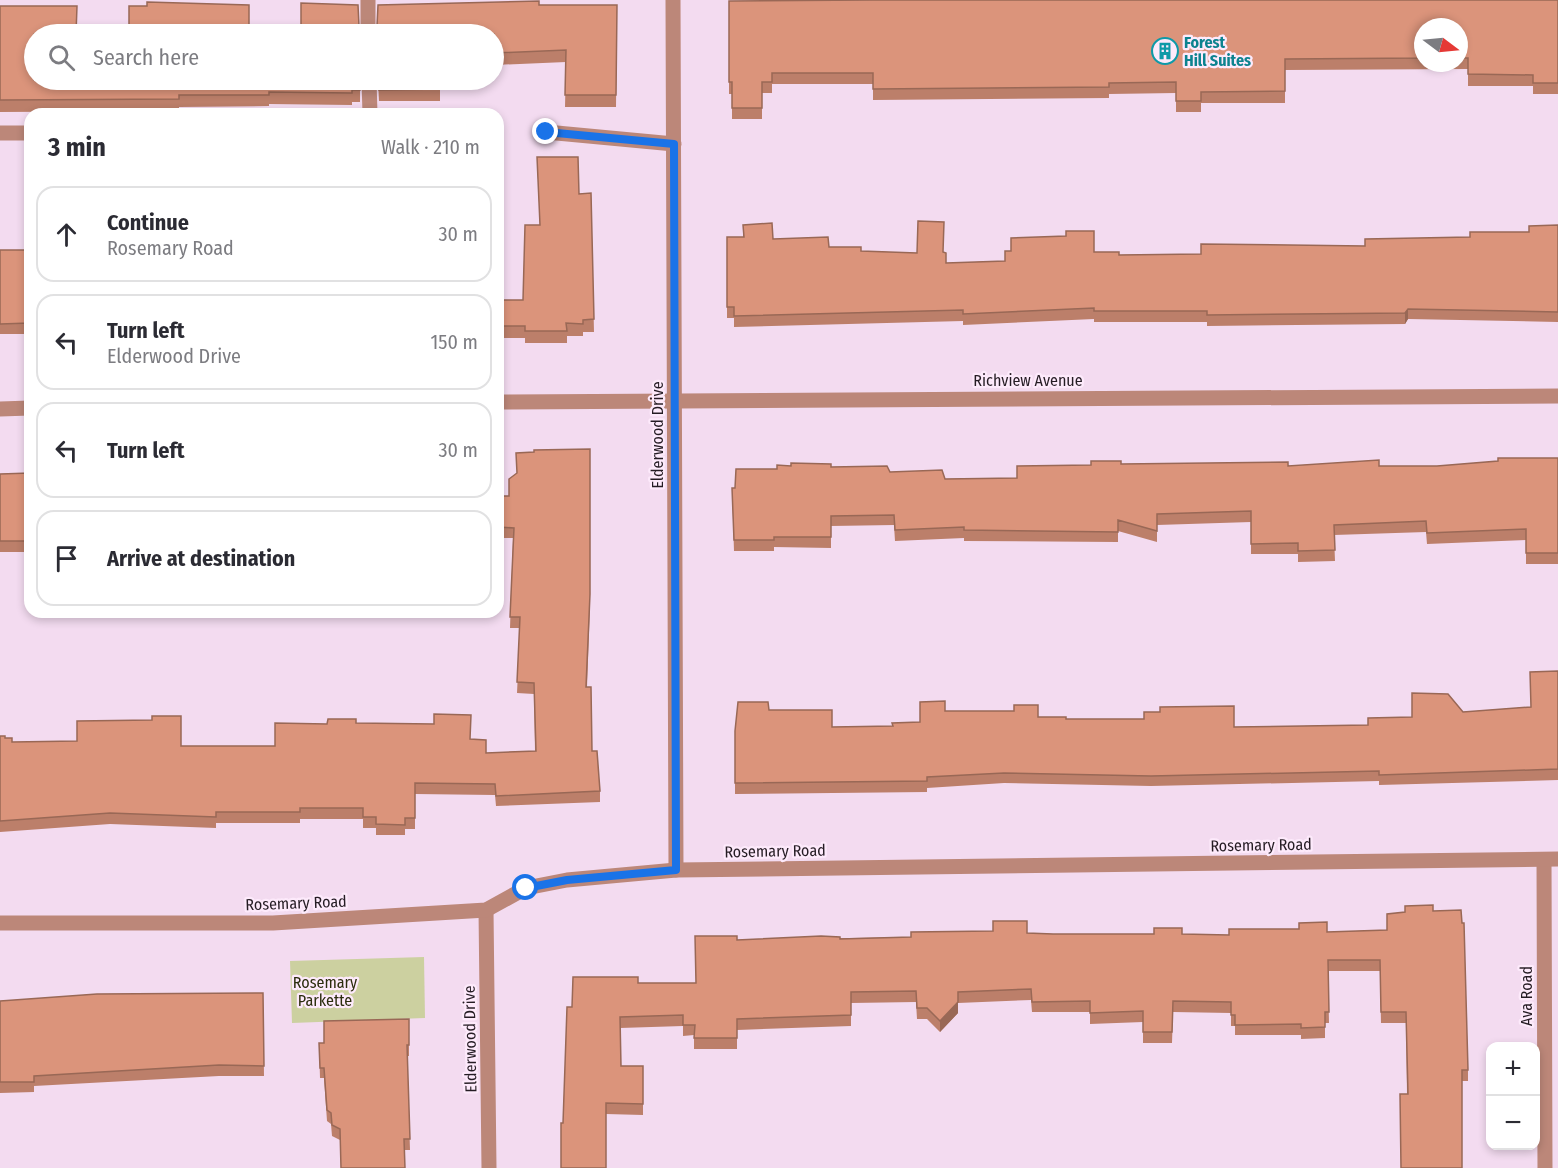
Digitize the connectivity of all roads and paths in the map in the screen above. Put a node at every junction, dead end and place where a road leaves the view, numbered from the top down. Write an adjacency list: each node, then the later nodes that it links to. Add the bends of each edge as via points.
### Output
1 (368, 0): 3 (street)
2 (673, 0): 9 (street, Elderwood Drive)
3 (368, 24)
4 (369, 90): 5 (street)
5 (370, 108)
6 (546, 132): 9 (street)
7 (0, 133): 8 (street)
8 (24, 133)
9 (674, 144): 11 (street, Elderwood Drive)
10 (1558, 396): 11 (street, Richview Avenue)
11 (675, 400): 12 (street, Richview Avenue); 16 (street, Elderwood Drive)
12 (504, 402)
13 (24, 408): 14 (street)
14 (0, 409)
15 (1551, 859): 16 (street, Rosemary Road); 20 (street, Ava Road)
16 (676, 870): 17 (street, Rosemary Road, via 567,880 526,888)
17 (486, 910): 18 (street, Rosemary Road, via 273,923); 19 (street, Elderwood Drive)
18 (0, 923)
19 (489, 1168)
20 (1545, 1168)

